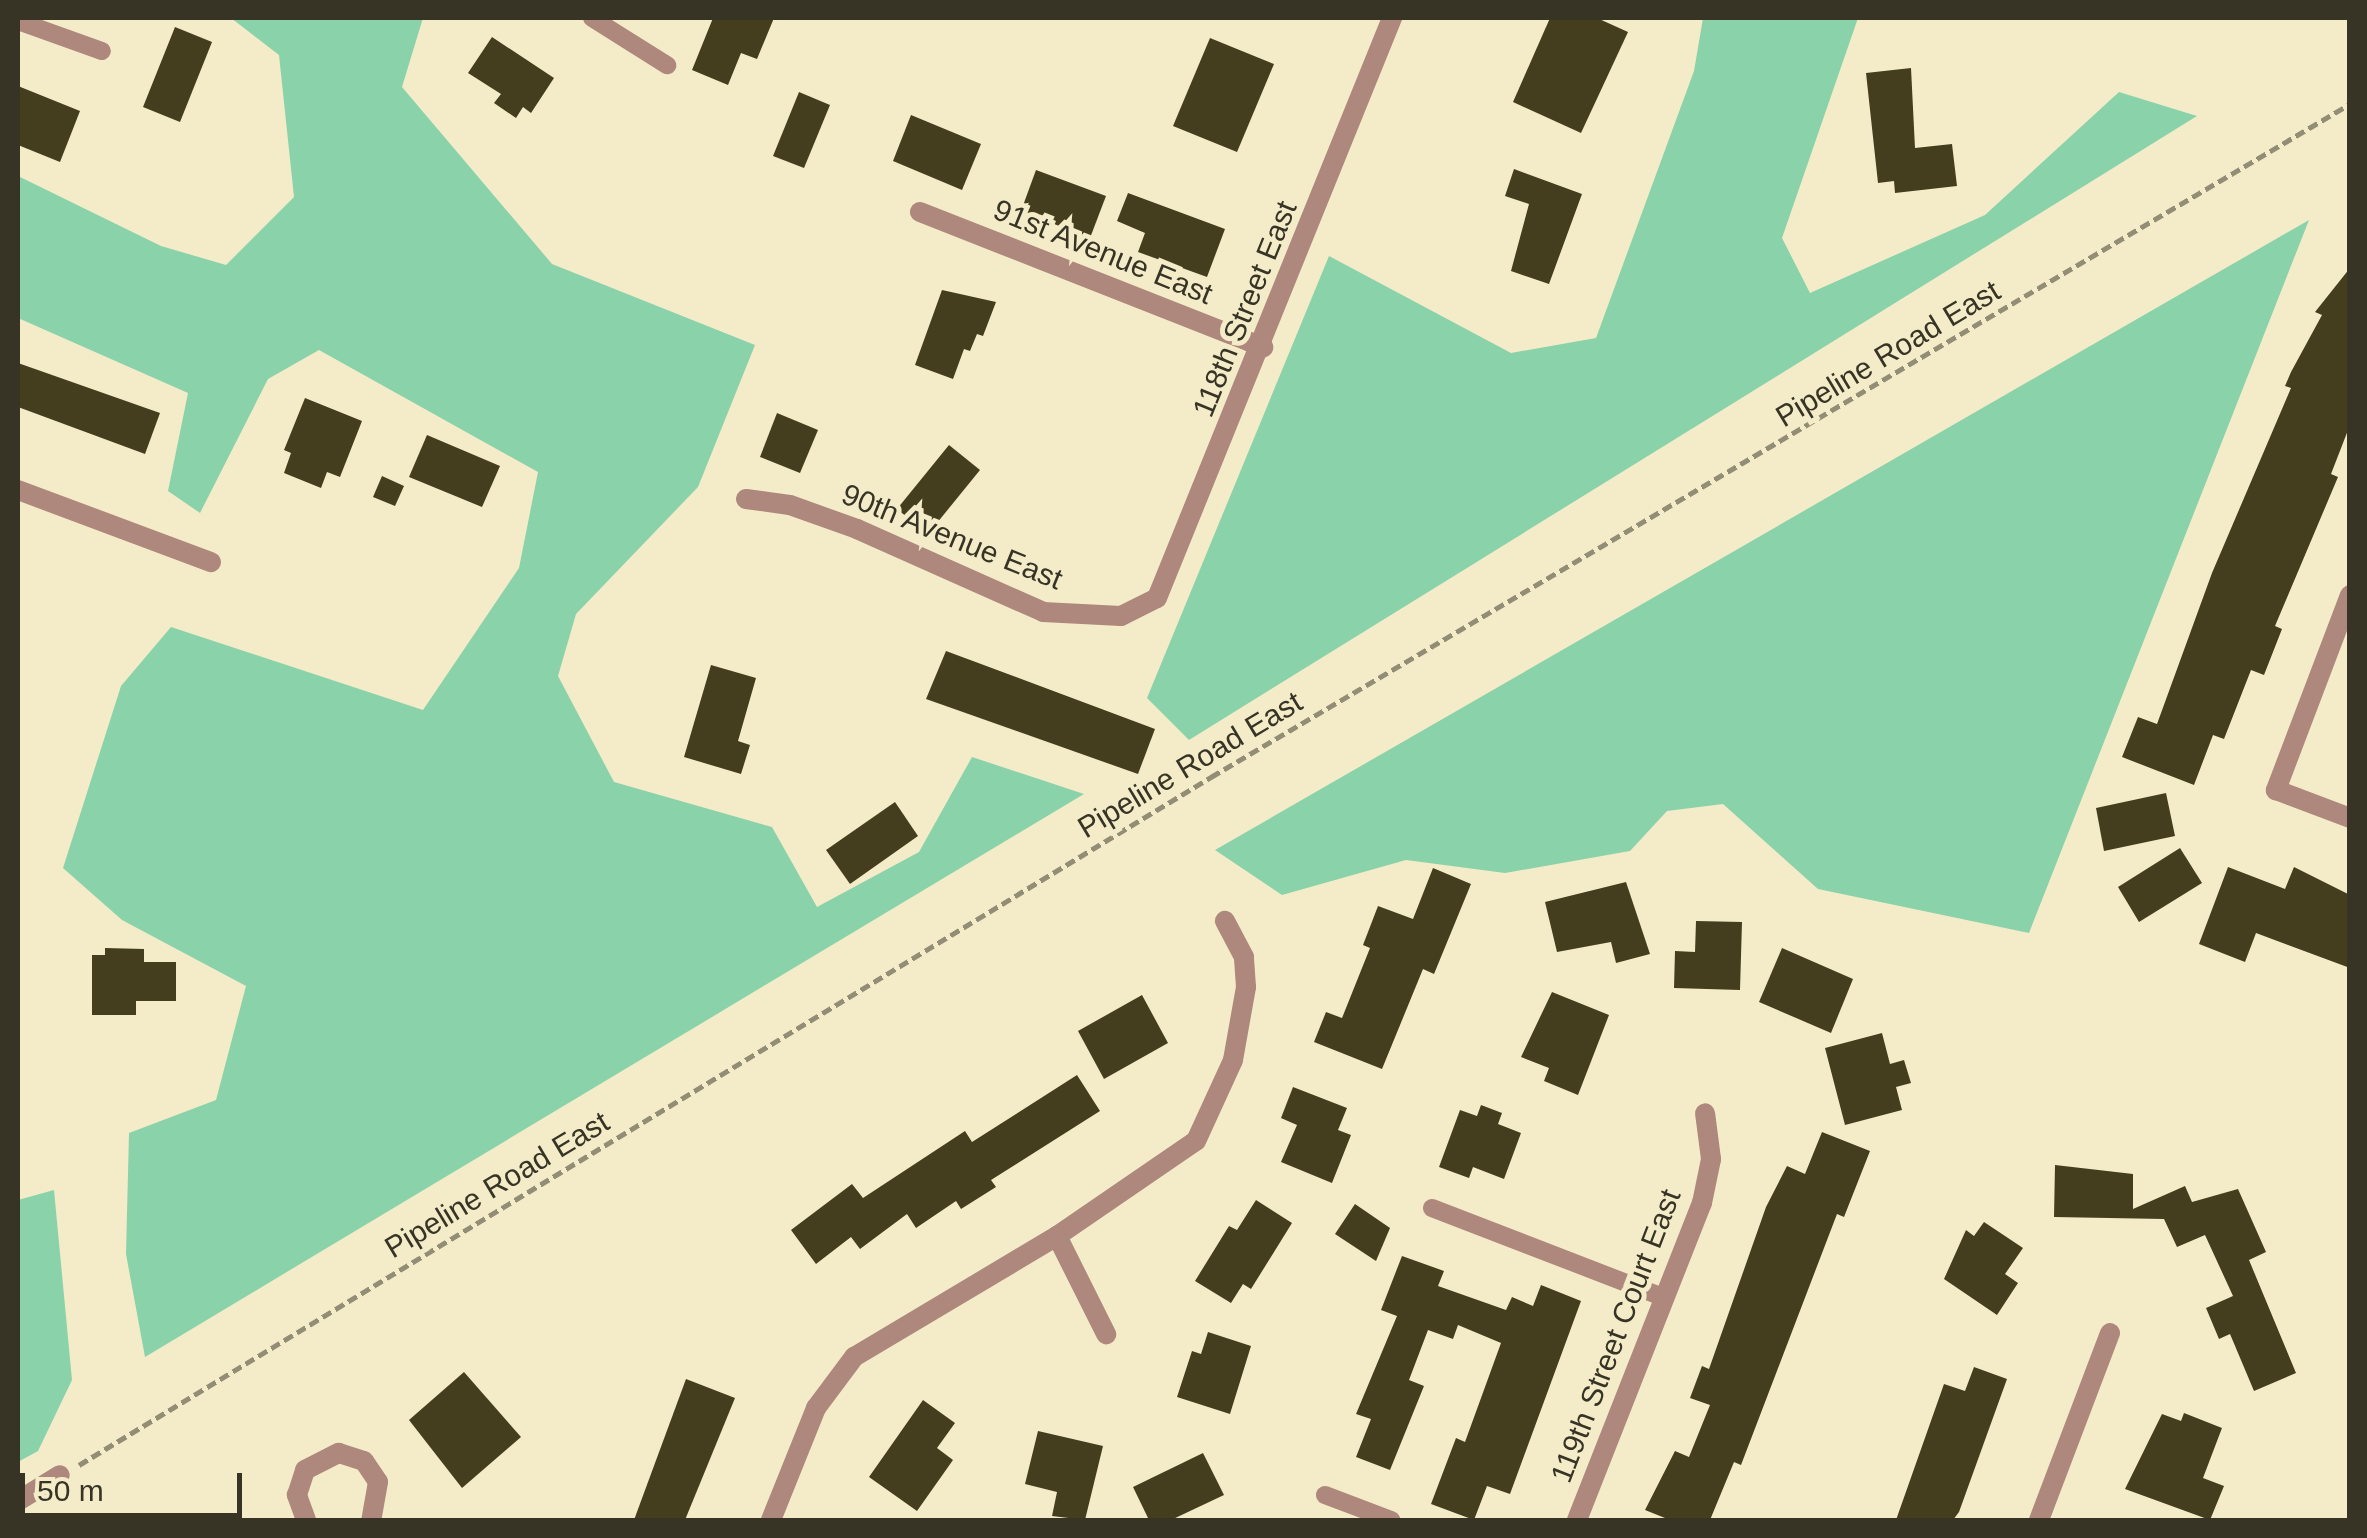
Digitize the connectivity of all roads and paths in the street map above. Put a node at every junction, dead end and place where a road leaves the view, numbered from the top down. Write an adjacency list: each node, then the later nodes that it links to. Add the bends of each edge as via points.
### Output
1 (592, 18): 5 (lane)
2 (1392, 18): 8 (street, 118th Street East)
3 (18, 20): 4 (lane)
4 (102, 51)
5 (667, 65)
6 (2350, 104): 22 (path, Pipeline Road East, via 1211,777)
7 (920, 212): 8 (street, 91st Avenue East)
8 (1263, 347): 13 (street, 118th Street East, via 1171,571 1157,598)
9 (18, 490): 11 (street)
10 (746, 499): 13 (street, 90th Avenue East, via 790,505 857,529 1044,612 1098,618)
11 (211, 562)
12 (2350, 595): 14 (street, via 2276,790)
13 (1136, 610)
14 (2350, 818)
15 (1225, 921): 18 (street, via 1244,957 1246,987 1232,1060 1210,1120 1180,1157)
16 (1705, 1113): 19 (street, 119th Street Court East, via 1711,1159 1702,1203)
17 (1432, 1208): 19 (lane)
18 (1057, 1236): 21 (street); 27 (street, via 854,1357 816,1408)
19 (1664, 1298): 29 (street, 119th Street Court East)
20 (2110, 1332): 30 (street)
21 (1106, 1334)
22 (60, 1476): 24 (street)
23 (1324, 1495): 28 (lane)
24 (18, 1501)
25 (306, 1520): 26 (street, via 297,1495 305,1470 339,1454 373,1471 380,1495)
26 (371, 1520)
27 (771, 1520)
28 (1391, 1520)
29 (1577, 1520)
30 (2039, 1520)

